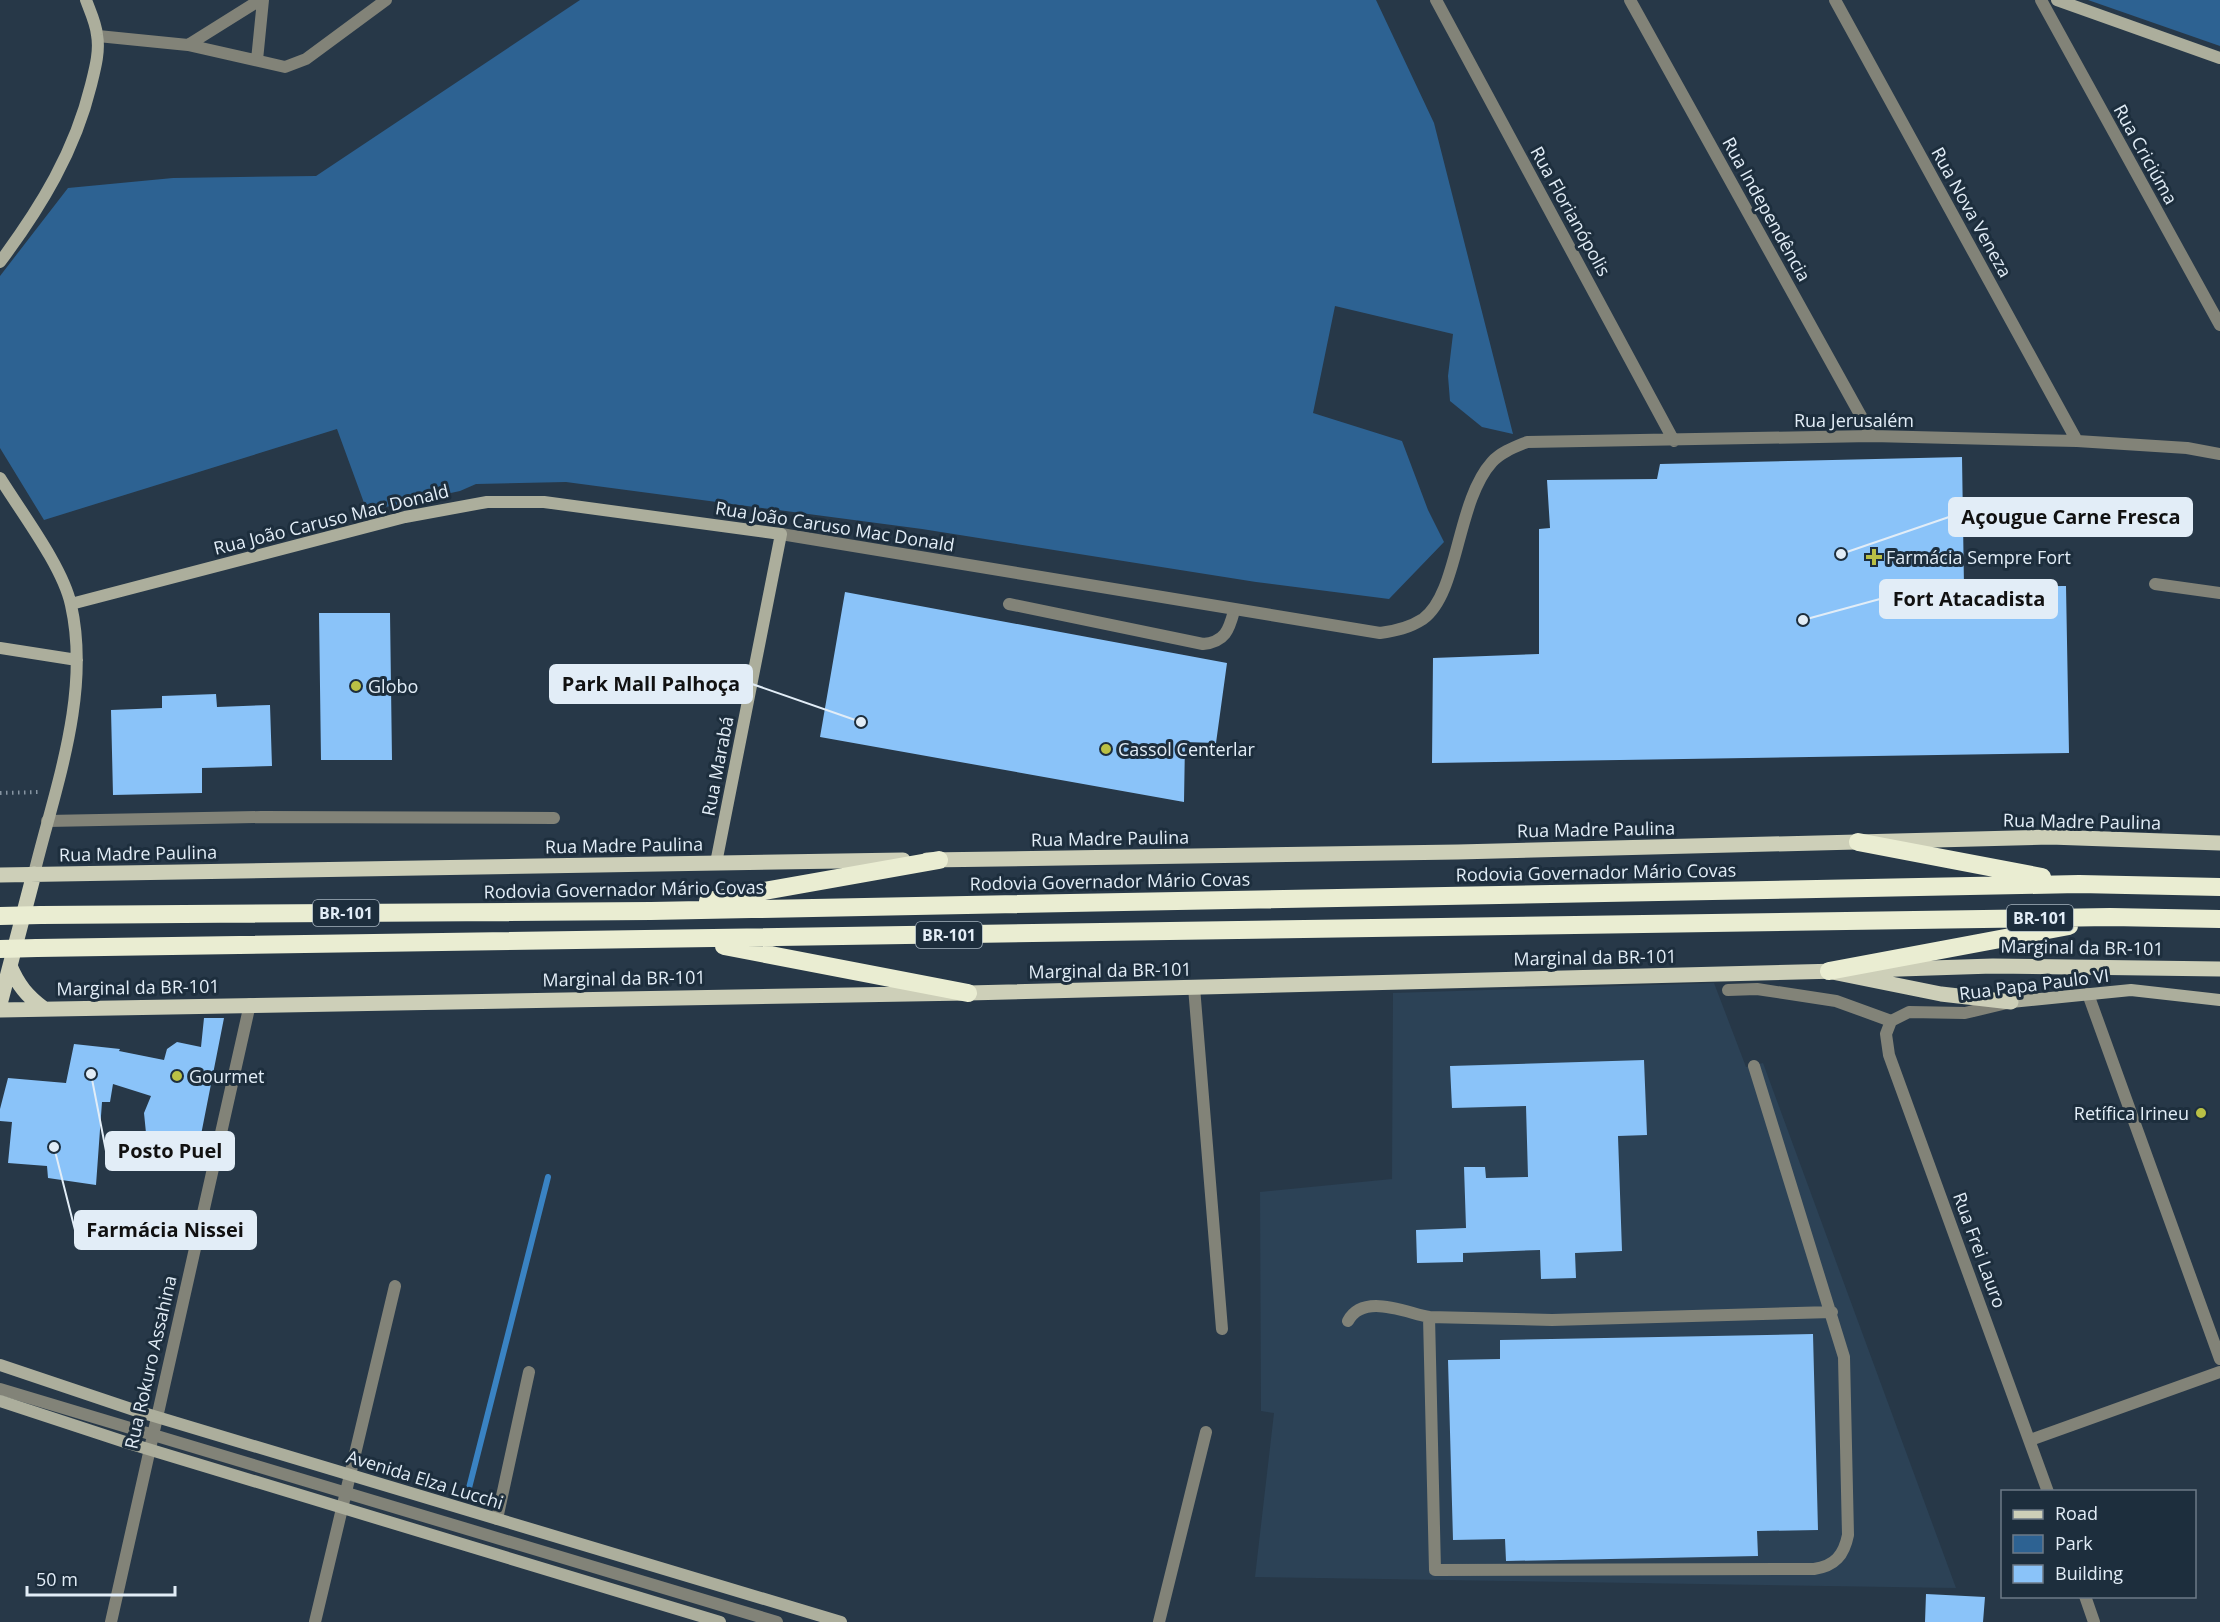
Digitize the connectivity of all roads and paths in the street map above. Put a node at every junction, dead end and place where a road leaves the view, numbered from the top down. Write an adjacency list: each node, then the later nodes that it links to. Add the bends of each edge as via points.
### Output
1 (86, 0): 9 (main road)
2 (262, 0): 10 (street); 12 (street)
3 (386, 0): 12 (street, via 306,59 285,67)
4 (1436, 0): 16 (street, Rua Florianópolis)
5 (1630, 0): 15 (street, Rua Independência)
6 (1835, 0): 17 (street, Rua Nova Veneza)
7 (2041, 0): 14 (street, Rua Criciúma)
8 (2057, 0): 11 (main road)
9 (98, 36): 10 (street); 13 (main road, via 96,67 86,108 68,153 38,211)
10 (188, 45): 12 (street)
11 (2220, 58)
12 (257, 60)
13 (0, 262)
14 (2220, 325)
15 (1872, 436): 16 (street, Rua Jerusalém); 17 (street, Rua Jerusalém)
16 (1674, 441): 19 (street, Rua Jerusalém, via 1527,442)
17 (2077, 441): 18 (street, Rua Jerusalém, via 2156,445)
18 (2220, 454)
19 (1493, 460): 26 (street, Rua João Caruso Mac Donald, via 1472,496 1445,588 1424,618 1404,629 1380,633)
20 (0, 478): 25 (main road, via 51,562)
21 (781, 534): 25 (main road, Rua João Caruso Mac Donald, via 565,504 487,502 405,517); 26 (street, Rua João Caruso Mac Donald); 36 (main road, Rua Marabá)
22 (2155, 584): 23 (street)
23 (2220, 593)
24 (1009, 603): 26 (street, via 1203,644 1217,643 1228,632)
25 (71, 604): 28 (main road)
26 (1234, 611)
27 (0, 648): 28 (main road)
28 (77, 660): 29 (main road, via 75,699)
29 (54, 791): 30 (path); 32 (main road)
30 (0, 793)
31 (554, 818): 32 (street)
32 (47, 821): 38 (main road)
33 (1858, 842): 34 (main road, Rua Madre Paulina, via 2050,837); 35 (main road, Rua Madre Paulina); 39 (highway)
34 (2220, 843)
35 (939, 860): 36 (main road, Rua Madre Paulina); 41 (highway)
36 (716, 863): 38 (main road, Rua Madre Paulina)
37 (0, 874): 38 (main road, Rua Madre Paulina)
38 (34, 874): 47 (main road)
39 (2079, 884): 40 (highway, Rodovia Governador Mário Covas / BR-101); 41 (highway, Rodovia Governador Mário Covas / BR-101)
40 (2220, 886)
41 (651, 911): 42 (highway, Rodovia Governador Mário Covas / BR-101, bridge)
42 (0, 916)
43 (2110, 917): 44 (highway, BR-101); 45 (highway, BR-101); 49 (highway)
44 (2220, 919)
45 (687, 939): 46 (highway, BR-101, bridge); 52 (highway)
46 (0, 949)
47 (10, 966): 56 (main road); 58 (main road, via 28,998)
48 (2220, 969): 49 (main road, Marginal da BR-101, via 1993,966)
49 (1829, 971): 50 (main road, Marginal da BR-101); 55 (main road, via 1941,994)
50 (1194, 987): 52 (main road, Marginal da BR-101); 66 (street)
51 (1728, 990): 60 (street, via 1757,988 1836,1001)
52 (968, 993): 57 (main road, Marginal da BR-101)
53 (2088, 994): 54 (main road, Rua Papa Paulo VI, via 2131,990); 55 (main road, Rua Papa Paulo VI); 67 (street)
54 (2220, 1000)
55 (2011, 1002): 60 (street, Rua Papa Paulo VI, via 1965,1012 1909,1012)
56 (0, 1004)
57 (250, 1004): 58 (main road, Marginal da BR-101); 73 (street, Rua Rokuro Assahina)
58 (43, 1008): 59 (main road, Marginal da BR-101)
59 (0, 1010)
60 (1891, 1021): 76 (street, Rua Frei Lauro, via 1886,1034 1889,1054)
61 (1754, 1066): 63 (street)
62 (395, 1286): 78 (street)
63 (1832, 1312): 64 (street, via 1552,1320); 64 (street, via 1844,1357 1848,1535 1845,1550 1839,1559 1823,1568 1719,1570 1435,1570)
64 (1429, 1317): 65 (street, via 1369,1305 1356,1310)
65 (1348, 1321)
66 (1222, 1329)
67 (2220, 1359)
68 (0, 1365): 73 (main road, Avenida Elza Lucchi)
69 (529, 1372): 82 (street)
70 (2220, 1372): 76 (street)
71 (0, 1389): 75 (street)
72 (0, 1401): 77 (main road)
73 (156, 1417): 75 (street, Rua Rokuro Assahina); 78 (main road, Avenida Elza Lucchi)
74 (1206, 1432): 89 (street)
75 (152, 1434): 77 (street, Rua Rokuro Assahina); 80 (street)
76 (2030, 1440): 79 (street, Rua Frei Lauro)
77 (149, 1450): 81 (main road); 84 (street, Rua Rokuro Assahina)
78 (349, 1475): 80 (street); 82 (main road, Avenida Elza Lucchi)
79 (2048, 1490)
80 (345, 1493): 81 (street); 87 (street)
81 (342, 1508): 85 (street); 86 (main road)
82 (497, 1519): 88 (main road, Avenida Elza Lucchi)
83 (2086, 1598): 90 (street)
84 (111, 1622)
85 (315, 1622)
86 (720, 1622)
87 (777, 1622)
88 (841, 1622)
89 (1159, 1622)
90 (2094, 1622)

